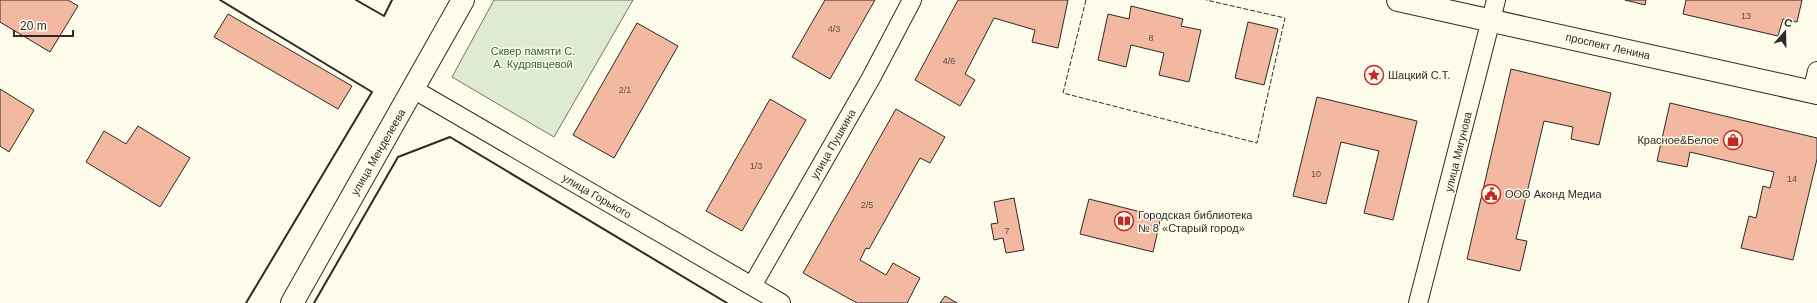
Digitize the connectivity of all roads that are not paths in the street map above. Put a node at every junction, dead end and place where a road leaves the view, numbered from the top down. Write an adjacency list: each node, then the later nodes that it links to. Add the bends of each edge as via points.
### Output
1 (463, 0): 6 (main road, улица Менделеева)
2 (912, 0): 8 (street, улица Пушкина, via 871,78)
3 (1398, 0): 4 (main road, проспект Ленина)
4 (1494, 10): 7 (main road, проспект Ленина); 11 (street, улица Мигунова)
5 (1817, 71): 7 (street)
6 (413, 89): 8 (street, улица Горького); 9 (main road, улица Менделеева)
7 (1815, 93)
8 (752, 286): 10 (street, улица Горького)
9 (292, 303)
10 (781, 303)
11 (1418, 303)

